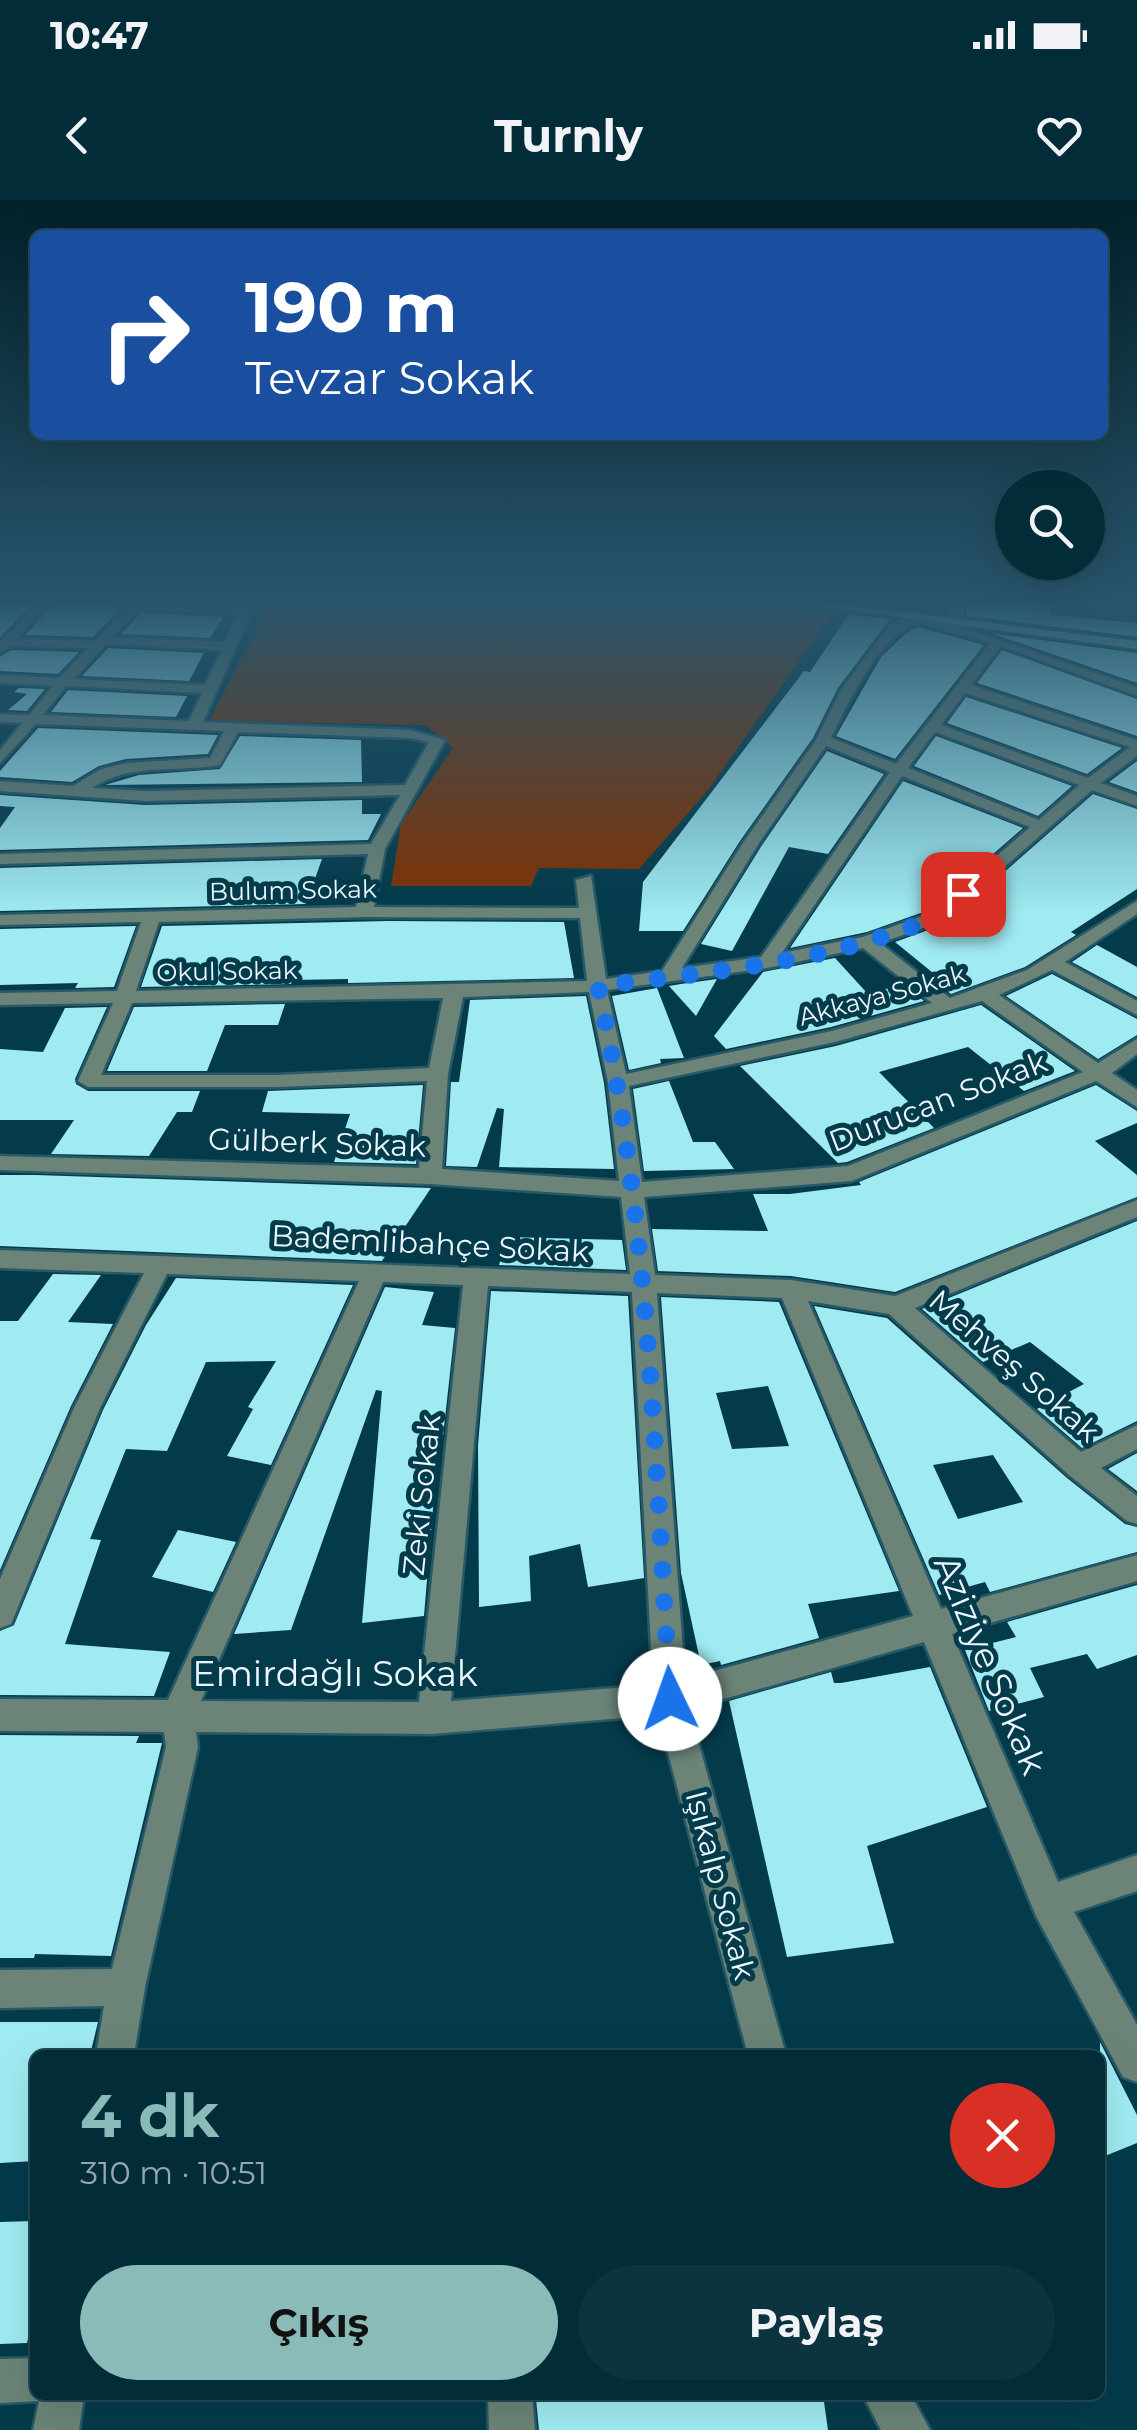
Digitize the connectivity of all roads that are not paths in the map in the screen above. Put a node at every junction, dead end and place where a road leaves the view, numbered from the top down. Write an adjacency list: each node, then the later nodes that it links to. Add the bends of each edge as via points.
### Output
1 (41, 708): 7 (street)
2 (200, 708): 8 (street)
3 (839, 708): 11 (street)
4 (945, 708): 9 (street)
5 (1023, 708): 12 (street)
6 (0, 718): 7 (street)
7 (29, 721): 8 (street); 13 (street)
8 (193, 726): 10 (street)
9 (931, 726): 14 (street); 15 (street)
10 (233, 728): 17 (street, via 438,740); 18 (street, via 214,762 127,767)
11 (823, 740): 14 (street); 32 (street)
12 (1137, 747): 15 (street, Okul Sokak)
13 (0, 759)
14 (899, 770): 20 (street); 30 (street)
15 (1089, 784): 19 (street); 20 (street, Okul Sokak)
16 (0, 786): 18 (street)
17 (409, 790): 18 (street); 21 (street)
18 (76, 792)
19 (1137, 801)
20 (1042, 827): 29 (street, Okul Sokak, via 937,917)
21 (378, 849): 22 (street); 25 (street)
22 (0, 859)
23 (585, 880): 26 (street, Işıkalp Sokak)
24 (1136, 907): 31 (street, Akkaya Sokak)
25 (364, 912): 26 (street, Bulum Sokak); 27 (street, Bulum Sokak)
26 (588, 914): 33 (street, Işıkalp Sokak)
27 (152, 918): 28 (street, Bulum Sokak); 36 (street)
28 (0, 920)
29 (867, 942): 30 (street, Okul Sokak); 38 (street)
30 (767, 962): 32 (street, Okul Sokak)
31 (1053, 963): 35 (street, Akkaya Sokak); 39 (street)
32 (667, 978): 33 (street, Okul Sokak)
33 (598, 986): 34 (street, Okul Sokak); 43 (street, Işıkalp Sokak)
34 (454, 992): 36 (street, Okul Sokak); 41 (street)
35 (984, 994): 38 (street, Akkaya Sokak); 42 (street)
36 (126, 997): 37 (street, Okul Sokak); 41 (street, via 88,1081)
37 (0, 999)
38 (947, 1005): 43 (street, Akkaya Sokak)
39 (1137, 1008)
40 (1137, 1045): 42 (street, Durucan Sokak)
41 (438, 1074): 46 (street)
42 (1096, 1074): 44 (street); 47 (street, Durucan Sokak, via 852,1173)
43 (618, 1082): 47 (street, Işıkalp Sokak)
44 (1137, 1100)
45 (0, 1164): 46 (street, Gülberk Sokak)
46 (430, 1176): 47 (street, Gülberk Sokak)
47 (631, 1190): 53 (street, Işıkalp Sokak)
48 (1137, 1208): 55 (street)
49 (0, 1259): 50 (street, Bademlibahçe Sokak)
50 (160, 1265): 51 (street, Bademlibahçe Sokak); 60 (street, via 87,1408)
51 (375, 1274): 52 (street, Bademlibahçe Sokak); 64 (street)
52 (476, 1280): 53 (street, Bademlibahçe Sokak); 65 (street, Zeki Sokak)
53 (644, 1286): 54 (street, Bademlibahçe Sokak); 62 (street, Işıkalp Sokak)
54 (791, 1289): 55 (street, Bademlibahçe Sokak); 61 (street, Aziziye Sokak)
55 (896, 1306): 57 (street, Mehveş Sokak)
56 (1137, 1436): 57 (street)
57 (1079, 1467): 58 (street, Mehveş Sokak)
58 (1137, 1512)
59 (1137, 1568): 61 (street, Emirdağlı Sokak)
60 (0, 1614)
61 (934, 1627): 62 (street, Emirdağlı Sokak); 67 (street, Aziziye Sokak)
62 (670, 1699): 65 (street, Emirdağlı Sokak); 71 (street, Işıkalp Sokak)
63 (0, 1716): 64 (street, Emirdağlı Sokak)
64 (178, 1716): 65 (street, Emirdağlı Sokak); 68 (street, via 182,1747)
65 (432, 1718)
66 (1137, 1873): 67 (street)
67 (1049, 1903): 72 (street, Aziziye Sokak)
68 (126, 1987): 69 (street); 70 (street)
69 (0, 1990)
70 (117, 2050)
71 (765, 2050)
72 (1137, 2063)
73 (30, 2380): 74 (street)
74 (0, 2381)
75 (61, 2400): 78 (street)
76 (510, 2400): 79 (street)
77 (888, 2400): 80 (street)
78 (56, 2430)
79 (512, 2430)
80 (906, 2430)

